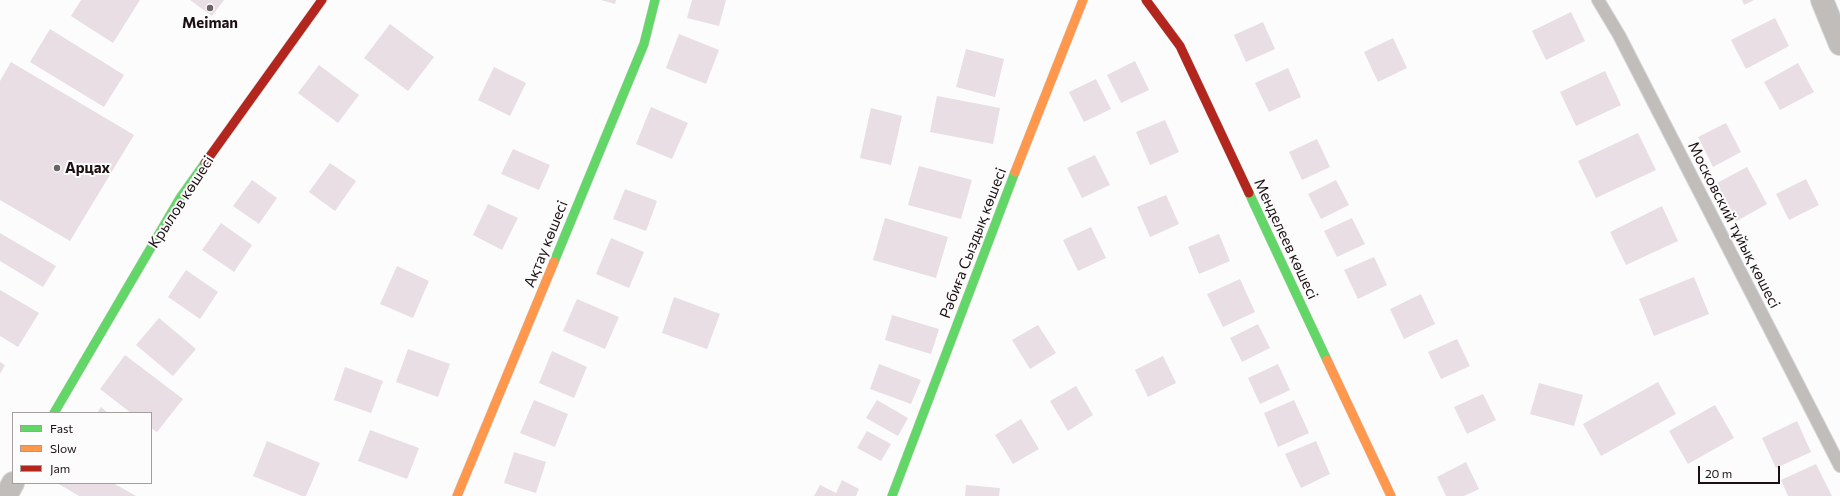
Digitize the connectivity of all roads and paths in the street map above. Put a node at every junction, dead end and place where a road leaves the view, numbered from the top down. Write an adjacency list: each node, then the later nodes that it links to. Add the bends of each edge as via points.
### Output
1 (322, 0): 8 (street, Крылов көшесі, via 180,198)
2 (656, 0): 12 (street, Ақтау көшесі, via 644,44)
3 (1083, 0): 13 (street, Рәбиға Сыздық көшесі, via 1043,98)
4 (1146, 0): 14 (street, Менделеев көшесі, via 1180,46)
5 (1598, 0): 9 (lane, Московский тұйық көшесі, via 1619,34)
6 (1822, 0): 7 (street)
7 (1840, 44)
8 (55, 412)
9 (1840, 466)
10 (12, 484): 11 (street)
11 (6, 496)
12 (457, 496)
13 (892, 496)
14 (1391, 496)

